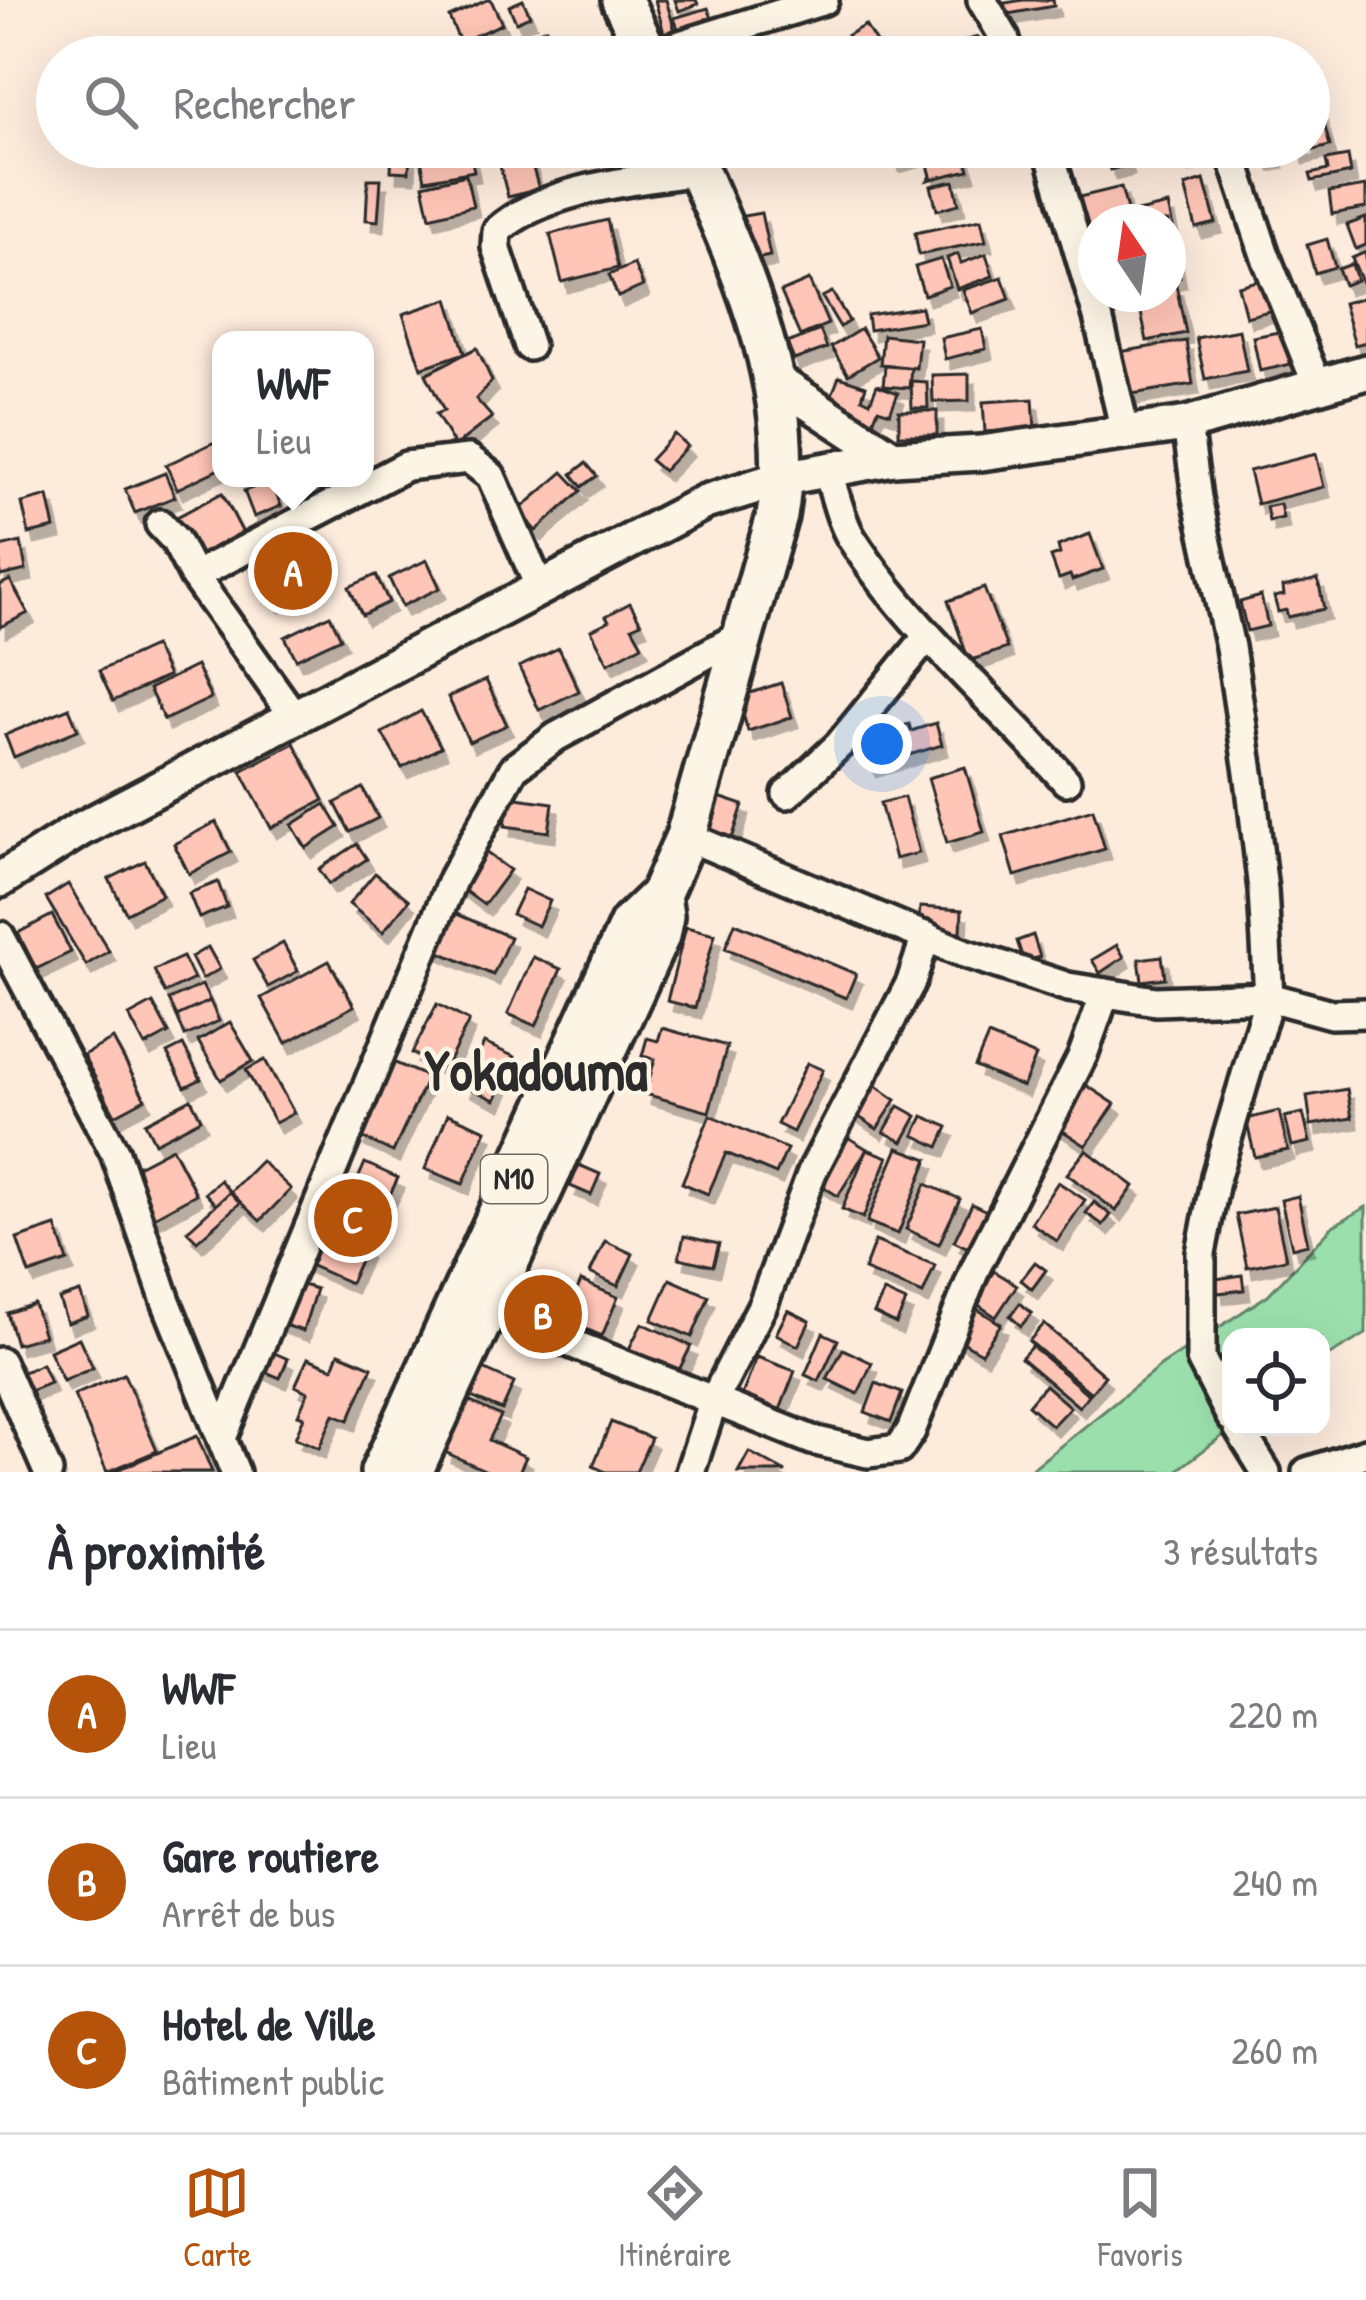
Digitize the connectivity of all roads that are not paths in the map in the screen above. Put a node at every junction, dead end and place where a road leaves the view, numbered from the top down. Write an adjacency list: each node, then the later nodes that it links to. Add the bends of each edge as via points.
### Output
1 (622, 0): 4 (highway)
2 (824, 0): 5 (street)
3 (982, 0): 6 (street)
4 (637, 36)
5 (710, 36)
6 (1003, 36)
7 (662, 168): 11 (street, via 511,218 497,231)
8 (697, 168): 13 (highway, N10, via 752,302)
9 (1054, 168): 16 (street)
10 (1236, 168): 14 (street)
11 (529, 346)
12 (1366, 372): 14 (main road)
13 (773, 379): 17 (main road); 19 (highway, N10)
14 (1318, 386): 15 (main road)
15 (1187, 424): 16 (main road); 36 (street, via 1250,779)
16 (1125, 431): 17 (main road)
17 (893, 458): 18 (main road)
18 (827, 470): 19 (main road); 26 (street, via 850,536)
19 (784, 478): 24 (main road, via 705,502); 25 (highway, N10)
20 (374, 483): 24 (street, via 406,466 469,459 491,476)
21 (366, 487): 23 (street)
22 (160, 524): 23 (street)
23 (194, 576): 27 (street)
24 (540, 588): 27 (main road)
25 (747, 632): 30 (highway, N10); 43 (street, via 514,768 453,878)
26 (928, 637): 28 (street); 29 (street)
27 (294, 716): 31 (main road)
28 (1066, 781)
29 (787, 794)
30 (686, 836): 32 (highway, N10); 34 (street)
31 (0, 880)
32 (660, 896): 38 (highway, N10, via 659,936); 47 (highway, N10, via 630,924)
33 (0, 936): 43 (street, via 115,1154)
34 (926, 936): 35 (street, via 1013,970); 41 (street)
35 (1106, 993): 36 (street, via 1156,1001); 41 (street, via 899,1449 868,1453 812,1440)
36 (1269, 997): 37 (street, via 1331,1014); 40 (street, via 1201,1253 1201,1359)
37 (1366, 1012)
38 (488, 1310): 41 (street); 48 (highway, N10)
39 (0, 1362): 45 (street)
40 (1222, 1400)
41 (713, 1402): 49 (street)
42 (1244, 1436): 50 (street)
43 (222, 1438): 46 (street)
44 (1366, 1453): 51 (street)
45 (48, 1472)
46 (235, 1472)
47 (381, 1472)
48 (412, 1472)
49 (690, 1472)
50 (1266, 1472)
51 (1307, 1472)

